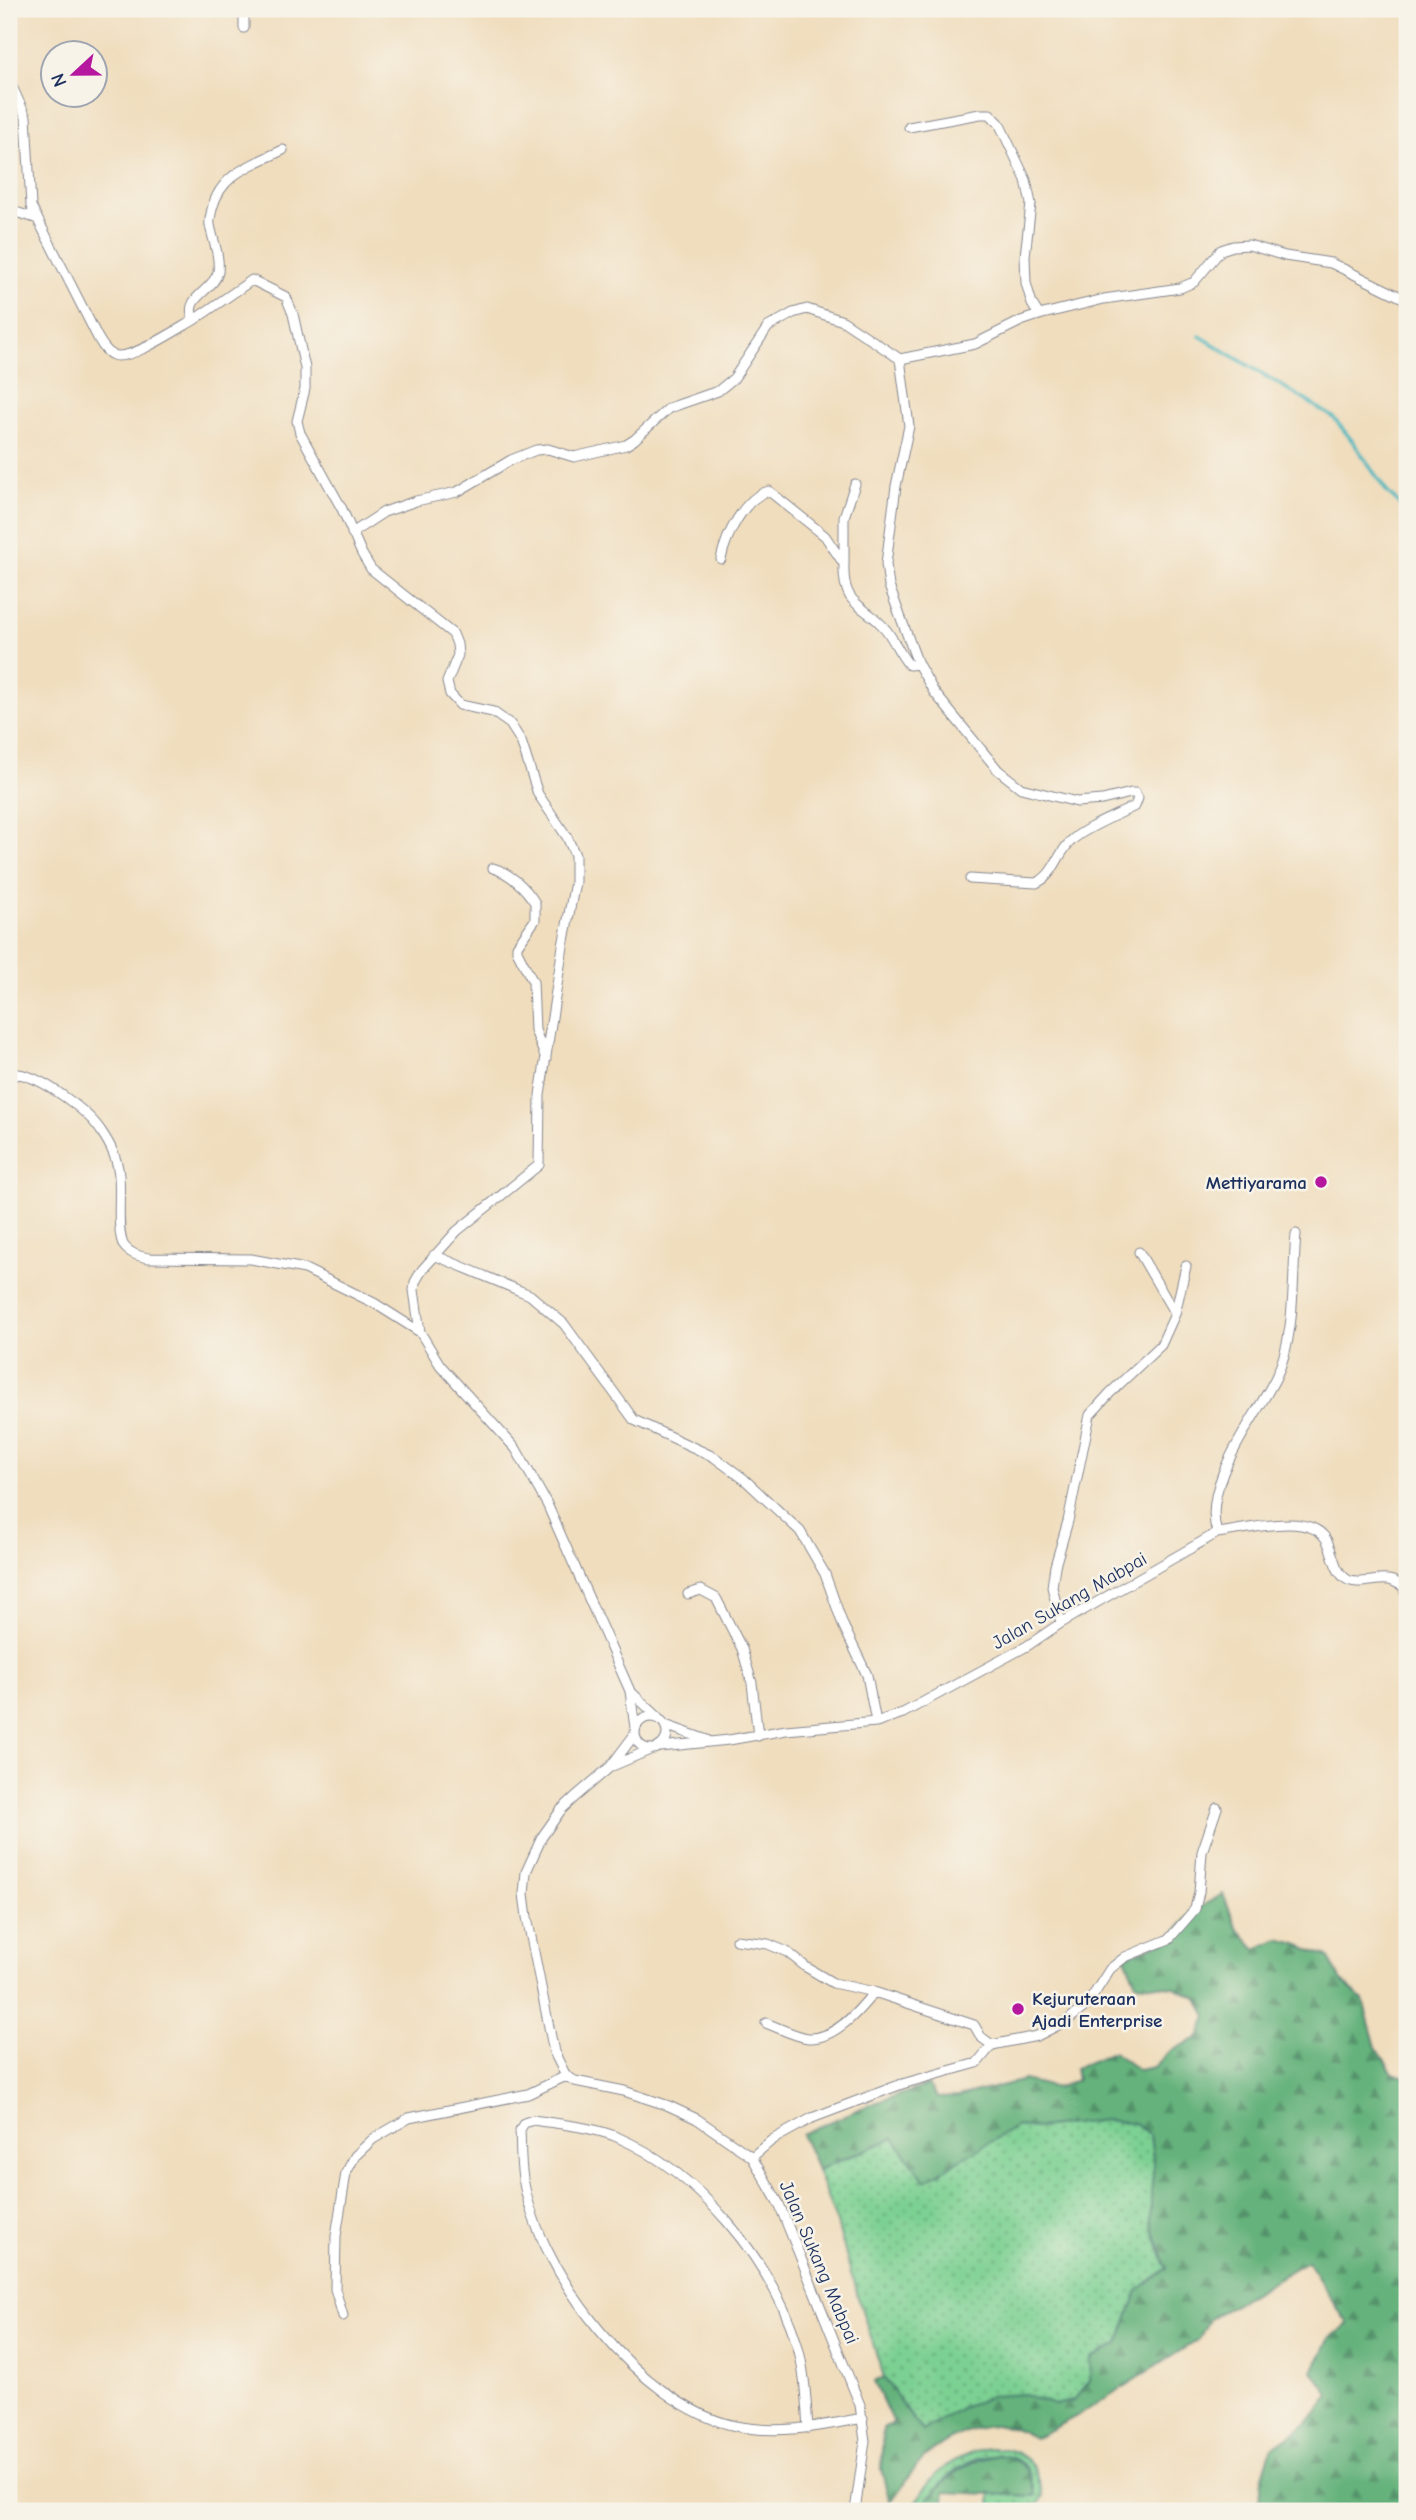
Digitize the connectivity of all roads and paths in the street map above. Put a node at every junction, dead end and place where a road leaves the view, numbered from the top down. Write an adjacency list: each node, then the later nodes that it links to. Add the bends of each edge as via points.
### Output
1 (244, 9): 2 (street)
2 (244, 28)
3 (9, 80): 7 (street, via 26,117 28,195)
4 (909, 127): 9 (street, via 980,114 990,114 999,122 1026,180 1031,204 1026,283)
5 (282, 150): 10 (street, via 230,175 215,197 209,221 218,251 218,272 214,282 197,295 191,314)
6 (9, 210): 7 (street)
7 (36, 218): 10 (street, via 98,338 114,355 127,356)
8 (1407, 300): 9 (street, via 1331,263 1249,245 1221,250 1194,282 1180,288)
9 (1038, 315): 11 (street, via 975,344)
10 (194, 320): 13 (street, via 252,280 286,297 304,368 305,389 297,421 300,433)
11 (900, 359): 13 (street, via 843,321 807,309 793,313 768,327 734,378 718,391 669,408 626,445 574,457 536,450 457,492 384,512); 16 (street, via 909,426 886,564 889,586)
12 (855, 484): 15 (street, via 844,517)
13 (352, 533): 19 (street, via 371,569 453,634 458,655 447,682 450,694 460,705 493,712 510,724 521,741 538,794 575,855 575,882)
14 (721, 559): 15 (street, via 724,544 744,510 769,491 825,536)
15 (844, 564): 16 (street, via 849,598 886,630 909,665)
16 (918, 664): 18 (street, via 934,692 998,770 1021,788 1077,802 1131,793 1138,798 1135,806 1072,839 1042,881)
17 (493, 868): 19 (street, via 522,887 535,903 535,920 517,951 533,982 535,1030)
18 (970, 879)
19 (546, 1061): 23 (street, via 540,1095 539,1165)
20 (9, 1080): 26 (street, via 18,1073 35,1078 100,1129 119,1172 124,1245 134,1255 251,1259 305,1269)
21 (1296, 1234): 27 (street, via 1288,1345 1277,1375 1219,1479)
22 (1139, 1252): 25 (street)
23 (434, 1255): 26 (street, via 415,1282); 33 (street, via 530,1295 564,1324 634,1420 714,1457 800,1531 825,1574 867,1675)
24 (1186, 1266): 25 (street)
25 (1175, 1314): 30 (street, via 1161,1345 1090,1415 1052,1587)
26 (420, 1332): 31 (street, via 440,1365 516,1449 547,1504)
27 (1217, 1533): 29 (street, Jalan Sukang Mabpai, via 1275,1524 1319,1529 1344,1578 1352,1582 1389,1580 1403,1586); 30 (street, Jalan Sukang Mabpai)
28 (688, 1594): 35 (street, via 701,1590 716,1598 737,1639 752,1683)
29 (1407, 1598)
30 (1061, 1623): 33 (street, Jalan Sukang Mabpai, via 919,1705)
31 (630, 1691): 32 (street); 34 (street)
32 (662, 1722): 34 (street, via 651,1716 643,1718); 36 (street, Jalan Sukang Mabpai); 37 (street, via 667,1737)
33 (876, 1723): 35 (street, Jalan Sukang Mabpai)
34 (635, 1731): 37 (street, via 640,1745); 38 (street, Jalan Sukang Mabpai)
35 (758, 1736): 36 (street, Jalan Sukang Mabpai)
36 (711, 1742): 37 (street, Jalan Sukang Mabpai)
37 (656, 1748): 38 (street, Jalan Sukang Mabpai)
38 (610, 1767): 44 (street, Jalan Sukang Mabpai, via 561,1810 542,1837 524,1881 547,2022)
39 (1217, 1808): 43 (street, via 1202,1852 1195,1909 1176,1932 1125,1957 1110,1969 1087,2005 1059,2025 1037,2036)
40 (736, 1940): 41 (street, via 768,1944 833,1983)
41 (874, 1992): 42 (street, via 824,2036 809,2038); 43 (street, via 974,2025)
42 (766, 2023)
43 (992, 2045): 45 (street, via 977,2063 902,2084 812,2118)
44 (566, 2076): 45 (street, Jalan Sukang Mabpai, via 669,2106 697,2119); 46 (street, via 528,2094 409,2118 373,2139 355,2156 346,2173 336,2236 335,2289)
45 (752, 2157): 47 (street, Jalan Sukang Mabpai, via 779,2204)
46 (343, 2316)
47 (863, 2418): 48 (street); 49 (street, Jalan Sukang Mabpai, via 865,2441)
48 (808, 2428): 48 (street, via 735,2426 688,2409 609,2341 558,2270 540,2233 523,2178 520,2130 524,2123 533,2120 616,2137 701,2193 755,2258 783,2308 798,2346)
49 (855, 2511)

